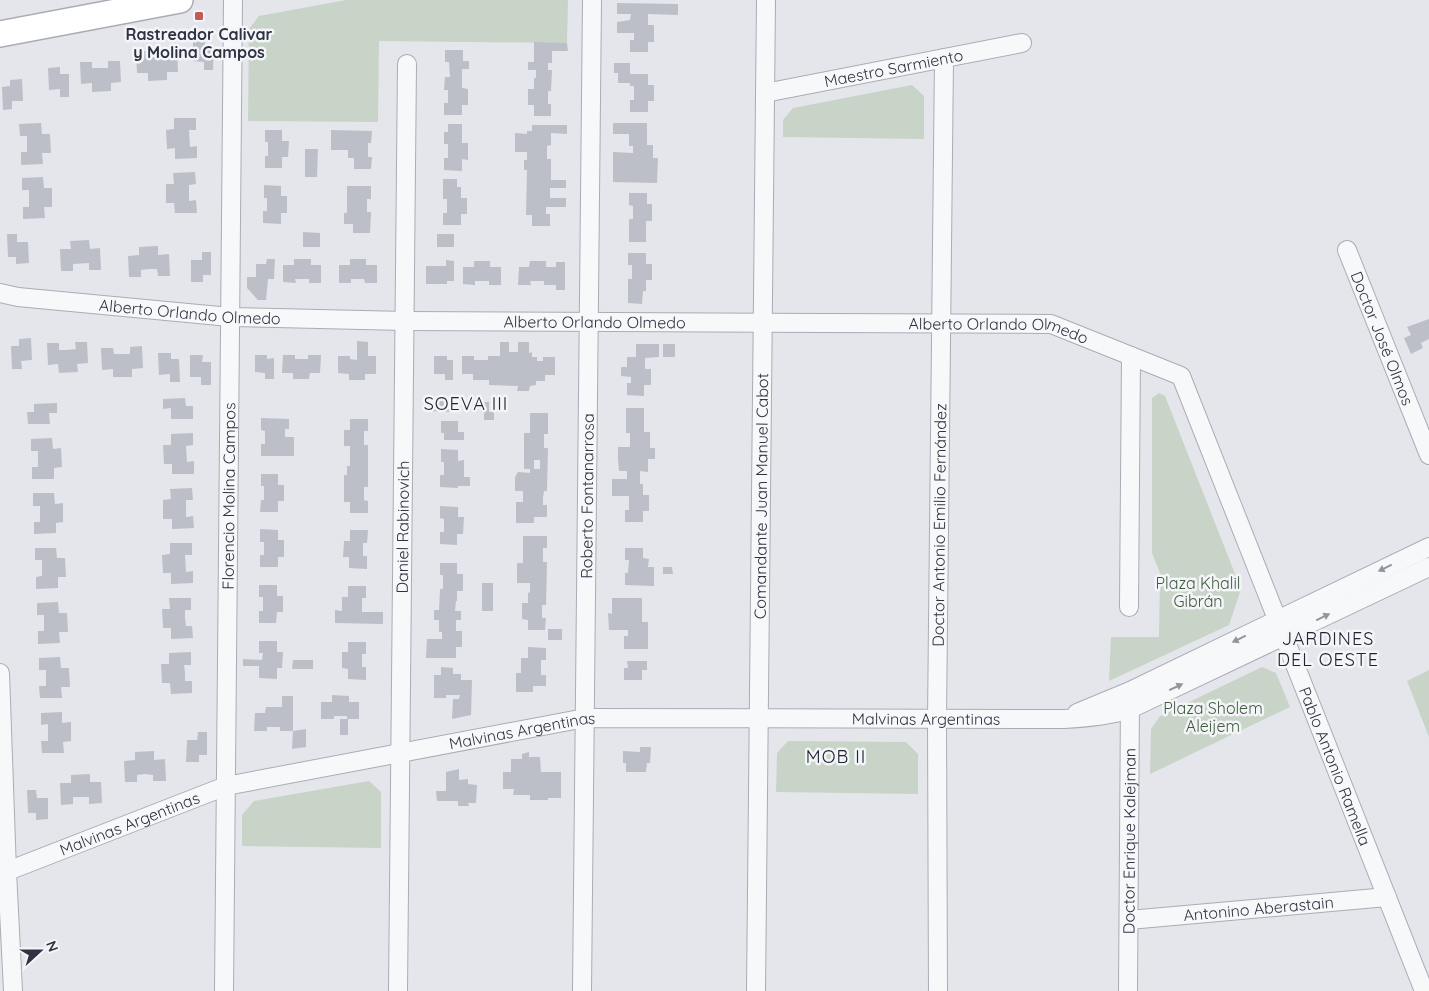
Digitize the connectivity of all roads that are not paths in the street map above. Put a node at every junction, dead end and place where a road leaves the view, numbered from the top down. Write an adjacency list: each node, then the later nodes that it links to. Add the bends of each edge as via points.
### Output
1 (180, 0): 5 (main road)
2 (233, 0): 12 (street, Florencio Molina Campos)
3 (592, 0): 14 (street, Roberto Fontanarrosa)
4 (766, 0): 9 (street, Comandante Juan Manuel Cabot)
5 (0, 34)
6 (1022, 43): 7 (street, Maestro Sarmiento)
7 (944, 58): 9 (street, Maestro Sarmiento); 16 (street, Doctor Antonio Emilio Fernández)
8 (407, 64): 13 (street, Daniel Rabinovich)
9 (765, 93): 15 (street, Comandante Juan Manuel Cabot)
10 (1348, 250): 19 (street, Doctor José Olmos)
11 (0, 293): 12 (street, Alberto Orlando Olmedo)
12 (230, 317): 13 (street, Alberto Orlando Olmedo); 32 (street, Florencio Molina Campos)
13 (405, 321): 14 (street, Alberto Orlando Olmedo); 31 (street, Daniel Rabinovich)
14 (589, 322): 15 (street, Alberto Orlando Olmedo); 27 (street, Roberto Fontanarrosa)
15 (763, 322): 16 (street, Alberto Orlando Olmedo); 28 (street, Comandante Juan Manuel Cabot)
16 (942, 324): 17 (street, Alberto Orlando Olmedo, via 1051,324); 29 (street, Doctor Antonio Emilio Fernández)
17 (1131, 356): 18 (street, Alberto Orlando Olmedo); 22 (street)
18 (1181, 376): 23 (street, Pablo Antonio Ramella)
19 (1429, 455)
20 (1429, 547): 23 (street, Malvinas Argentinas, one-way to 23)
21 (1429, 566): 23 (street, Malvinas Argentinas, one-way to 21)
22 (1130, 607)
23 (1281, 628): 25 (street, Malvinas Argentinas, one-way to 25); 26 (street, Malvinas Argentinas, one-way to 23); 34 (street, Pablo Antonio Ramella)
24 (0, 673): 33 (street)
25 (1130, 691): 26 (street, Doctor Enrique Kalejman); 30 (street, Malvinas Argentinas)
26 (1130, 709): 30 (street, Malvinas Argentinas, via 1108,715); 35 (street, Doctor Enrique Kalejman)
27 (585, 718): 28 (street, Malvinas Argentinas); 31 (street, Malvinas Argentinas); 39 (street, Roberto Fontanarrosa)
28 (759, 719): 29 (street, Malvinas Argentinas); 40 (street, Comandante Juan Manuel Cabot)
29 (937, 719): 30 (street, Malvinas Argentinas); 41 (street, Doctor Antonio Emilio Fernández)
30 (1064, 719)
31 (401, 753): 32 (street, Malvinas Argentinas); 38 (street, Daniel Rabinovich)
32 (226, 786): 33 (street, Malvinas Argentinas); 37 (street, Florencio Molina Campos)
33 (3, 872): 36 (street)
34 (1387, 897): 35 (street, Antonino Aberastain); 43 (street, Pablo Antonio Ramella)
35 (1129, 920): 42 (street, Doctor Enrique Kalejman)
36 (13, 991)
37 (224, 991)
38 (398, 991)
39 (582, 991)
40 (756, 991)
41 (938, 991)
42 (1128, 991)
43 (1424, 991)

